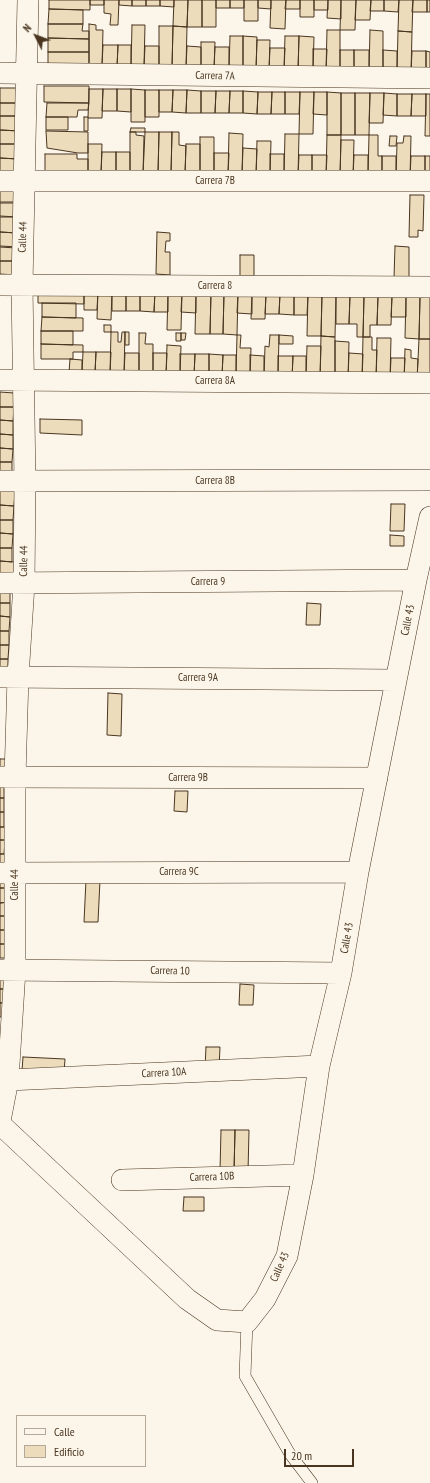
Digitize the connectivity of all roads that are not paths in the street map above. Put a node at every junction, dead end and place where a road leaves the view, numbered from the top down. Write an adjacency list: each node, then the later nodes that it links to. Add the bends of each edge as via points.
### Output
1 (28, 0): 3 (street, Calle 44)
2 (0, 73): 3 (street, Carrera 7A)
3 (27, 74): 4 (street, Carrera 7A); 6 (street, Calle 44)
4 (430, 78)
5 (0, 181): 6 (street, Carrera 7B)
6 (25, 181): 7 (street, Carrera 7B); 9 (street, Calle 44)
7 (430, 181)
8 (0, 285): 9 (street, Carrera 8)
9 (22, 285): 10 (street, Carrera 8); 12 (street, Calle 44)
10 (430, 287)
11 (0, 380): 12 (street, Carrera 8A)
12 (22, 380): 13 (street, Carrera 8A); 16 (street, Calle 44)
13 (430, 382)
14 (430, 480): 16 (street, Carrera 8B)
15 (0, 481): 16 (street, Carrera 8B)
16 (25, 482): 20 (street, Calle 44)
17 (430, 516): 18 (street, Calle 43)
18 (416, 580): 20 (street, Carrera 9); 22 (street, Calle 43)
19 (0, 583): 20 (street, Carrera 9)
20 (24, 584): 21 (street, Calle 44)
21 (9, 677): 22 (street, Carrera 9A); 23 (street, Calle 44)
22 (396, 680): 24 (street, Calle 43)
23 (8, 777): 24 (street, Carrera 9B); 26 (street, Calle 44)
24 (377, 778): 25 (street, Calle 43)
25 (358, 872): 26 (street, Carrera 9C); 28 (street, Calle 43)
26 (8, 873): 27 (street, Calle 44)
27 (8, 970): 28 (street, Carrera 10); 30 (street, Calle 44)
28 (341, 973): 29 (street, Calle 43)
29 (319, 1066): 30 (street, Carrera 10A); 32 (street, Calle 43)
30 (8, 1080): 31 (street, Calle 44)
31 (0, 1122): 34 (street, via 187,1300 217,1320)
32 (303, 1175): 33 (street, Carrera 10B); 34 (street, Calle 43, via 287,1256 265,1300)
33 (122, 1180)
34 (247, 1322): 35 (lane, via 244,1376 290,1454)
35 (312, 1483)

